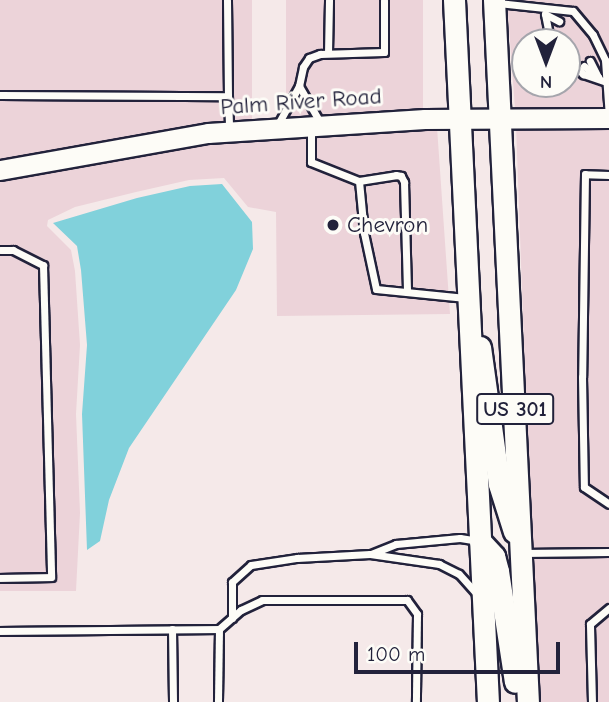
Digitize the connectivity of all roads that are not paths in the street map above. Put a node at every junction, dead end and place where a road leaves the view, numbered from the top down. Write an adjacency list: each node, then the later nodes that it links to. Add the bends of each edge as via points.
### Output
1 (227, 0): 15 (lane)
2 (329, 0): 9 (lane)
3 (384, 0): 9 (lane, via 384,52)
4 (454, 0): 17 (main road, US 301)
5 (494, 1): 6 (lane); 16 (main road, US 301)
6 (544, 10): 7 (lane); 8 (lane); 12 (lane, via 573,11 593,35 605,60)
7 (556, 24)
8 (548, 28)
9 (328, 53): 13 (lane, via 309,58)
10 (587, 64): 12 (lane)
11 (581, 72): 12 (lane)
12 (602, 79): 18 (lane)
13 (299, 86): 19 (lane); 20 (lane)
14 (0, 95): 15 (lane)
15 (228, 96): 21 (lane)
16 (501, 116): 17 (street, Palm River Road); 18 (street, Palm River Road); 30 (main road, US 301)
17 (460, 118): 19 (street, Palm River Road); 27 (main road, US 301)
18 (609, 118)
19 (316, 125): 20 (street, Palm River Road); 24 (lane, via 312,162)
20 (276, 127): 21 (street, Palm River Road)
21 (229, 131): 22 (street, Palm River Road)
22 (0, 170)
23 (609, 175): 28 (lane, via 585,174 582,377 584,487)
24 (359, 181): 26 (lane, via 376,289); 26 (lane, via 396,175 404,182)
25 (0, 250): 33 (lane, via 13,250 43,265 51,577)
26 (407, 292): 27 (lane)
27 (467, 298): 29 (main road, US 301); 30 (main road, via 484,359 499,484)
28 (609, 504)
29 (480, 541): 32 (lane, via 460,538 396,544); 34 (main road, US 301); 46 (main road, via 494,556 498,571)
30 (521, 548): 31 (lane); 47 (main road, US 301)
31 (609, 552)
32 (370, 554): 34 (lane, via 439,564 459,574); 36 (lane, via 251,565 232,582)
33 (0, 578)
34 (482, 601): 40 (main road, US 301)
35 (609, 608): 48 (lane, via 590,624)
36 (232, 618): 38 (lane); 43 (lane, via 262,600 407,600 417,614)
37 (172, 629): 38 (lane); 39 (lane); 41 (lane)
38 (219, 629): 42 (lane)
39 (0, 631)
40 (486, 678): 44 (main road, US 301); 45 (main road)
41 (173, 702)
42 (218, 702)
43 (416, 702)
44 (488, 702)
45 (495, 702)
46 (518, 702)
47 (528, 702)
48 (592, 702)

